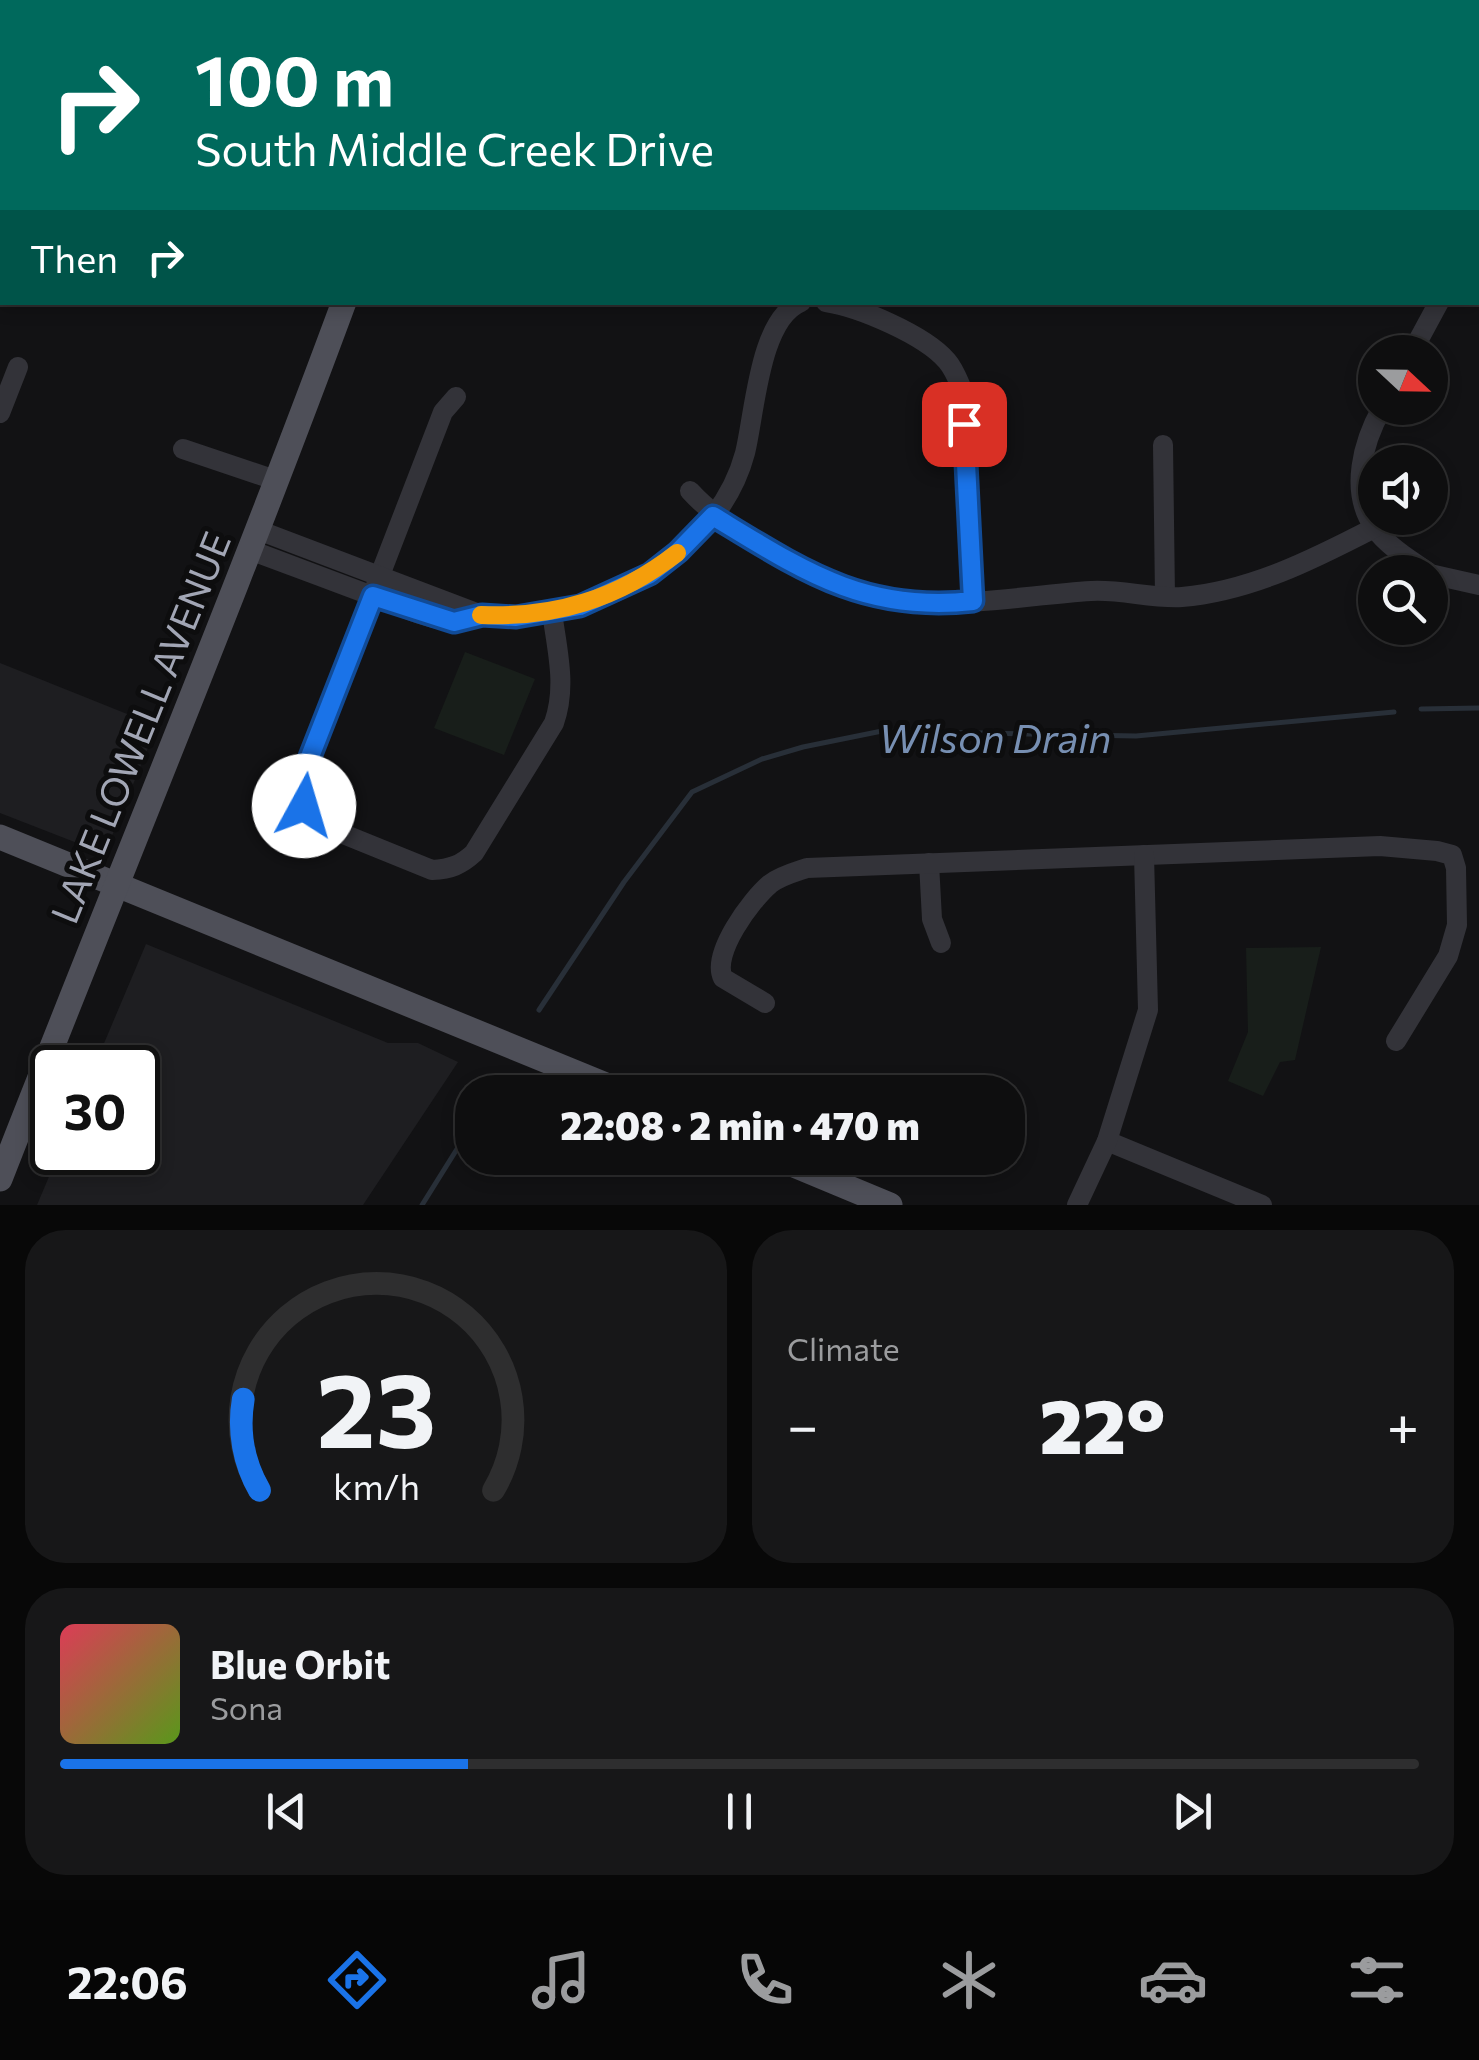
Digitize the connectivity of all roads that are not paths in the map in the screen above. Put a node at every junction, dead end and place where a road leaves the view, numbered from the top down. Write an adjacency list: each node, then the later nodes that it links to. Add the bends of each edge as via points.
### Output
1 (343, 305): 11 (main road, LAKE LOWELL AVENUE)
2 (796, 305): 13 (street, via 784,312 769,342 744,457)
3 (842, 305): 22 (street, via 938,352 962,389)
4 (1437, 305): 5 (street)
5 (1421, 335)
6 (18, 366): 8 (street)
7 (456, 397): 20 (street, via 443,412)
8 (0, 413)
9 (1162, 445): 21 (street)
10 (183, 449): 11 (street)
11 (278, 481): 16 (main road, LAKE LOWELL AVENUE)
12 (690, 491): 13 (street)
13 (713, 516): 22 (street, via 804,572 852,592 908,602); 23 (street, via 650,574)
14 (1360, 535): 21 (street, via 1302,565 1220,592)
15 (1383, 535): 17 (street)
16 (254, 540): 20 (street); 27 (main road, LAKE LOWELL AVENUE)
17 (1407, 555)
18 (1448, 578): 19 (street)
19 (1479, 585)
20 (376, 587): 23 (street, via 454,622); 23 (street, via 300,790 304,806 326,827 432,870 462,864 474,852 554,723 562,685)
21 (1166, 596): 22 (street, via 1097,590)
22 (973, 601)
23 (552, 612)
24 (0, 837): 27 (main road)
25 (1144, 855): 26 (street); 30 (street, via 1380,846 1452,855 1457,925 1448,956); 32 (street, via 1148,1010)
26 (929, 863): 28 (street, via 932,919); 29 (street, via 806,868 773,881 753,902 718,965 730,985)
27 (116, 882): 31 (main road); 33 (main road, LAKE LOWELL AVENUE)
28 (941, 943)
29 (764, 1003)
30 (1396, 1041)
31 (582, 1075)
32 (1107, 1141): 36 (street); 37 (street)
33 (2, 1171)
34 (818, 1175): 35 (main road)
35 (890, 1205)
36 (1077, 1205)
37 (1262, 1205)

